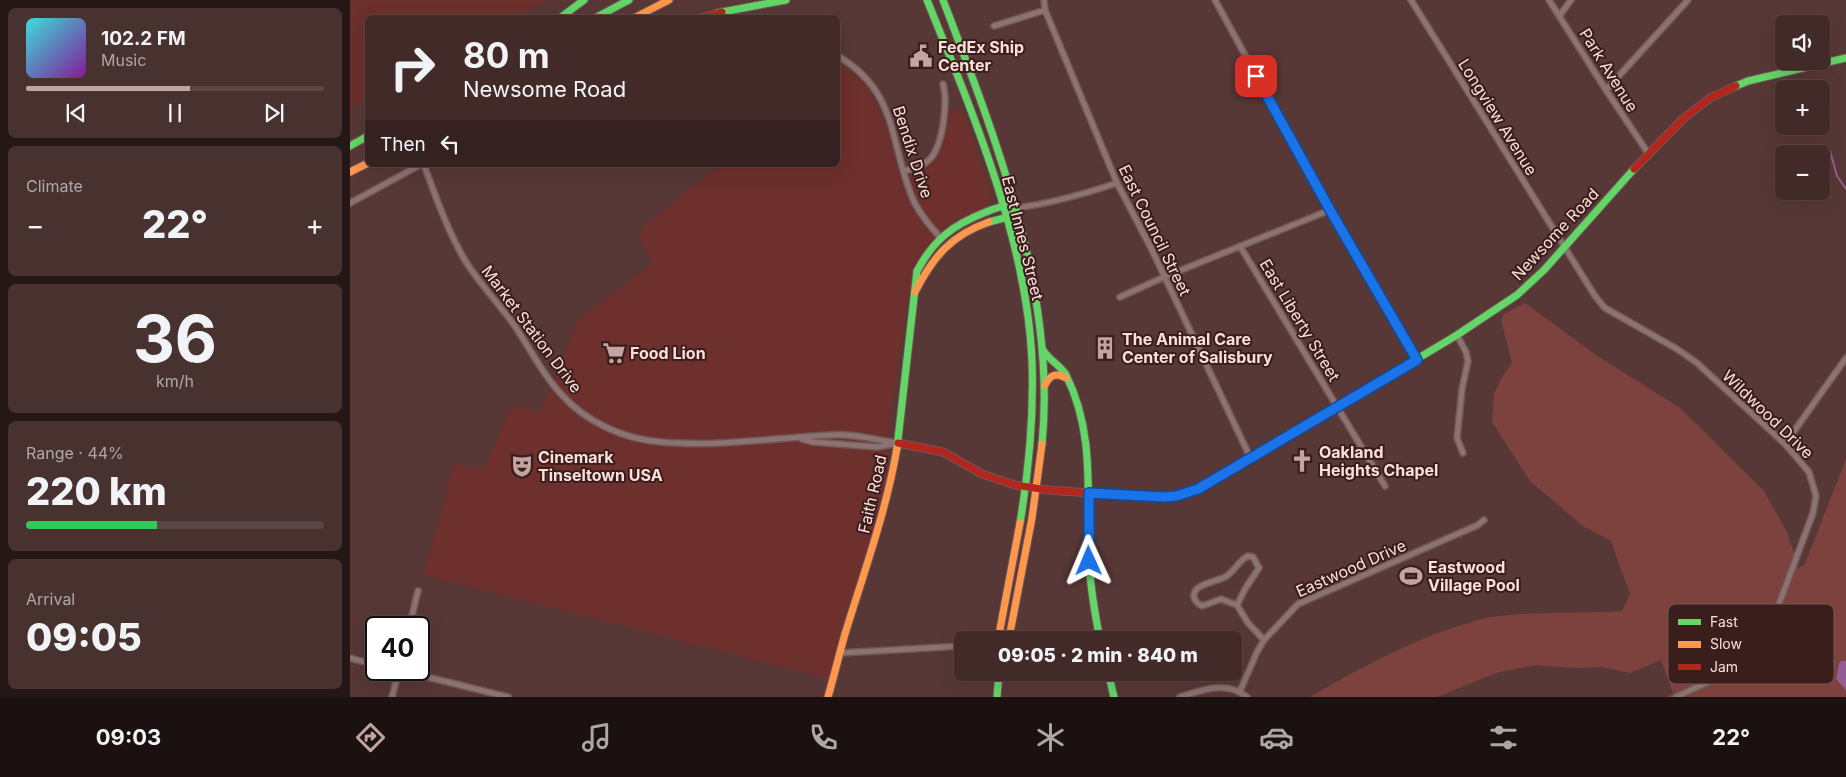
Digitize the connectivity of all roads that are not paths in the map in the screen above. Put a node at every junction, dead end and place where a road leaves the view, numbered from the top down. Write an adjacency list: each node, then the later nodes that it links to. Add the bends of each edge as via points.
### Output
1 (584, 0): 16 (main road)
2 (629, 0): 17 (main road)
3 (669, 0): 18 (main road)
4 (768, 0): 15 (main road)
5 (786, 0): 15 (main road)
6 (927, 0): 36 (main road, East Innes Street, via 978,131)
7 (943, 0): 37 (main road, East Innes Street)
8 (1044, 0): 14 (street, East Council Street)
9 (1215, 0): 38 (street)
10 (1411, 0): 42 (street, Longview Avenue)
11 (1549, 0): 20 (street, Park Avenue)
12 (1571, 0): 20 (street)
13 (1688, 0): 25 (street)
14 (1045, 10): 21 (street); 34 (street, East Council Street)
15 (717, 13): 19 (main road)
16 (564, 15)
17 (600, 15)
18 (640, 15)
19 (710, 15)
20 (1560, 15): 25 (street, Park Avenue)
21 (994, 26)
22 (840, 57): 33 (street, Bendix Drive, via 867,79 881,98)
23 (1846, 58): 28 (main road, Newsome Road, via 1748,81 1722,91 1684,118)
24 (943, 84): 33 (street, via 945,103 936,150 925,164)
25 (1606, 90): 28 (street, Park Avenue)
26 (365, 138): 27 (main road)
27 (350, 146)
28 (1648, 153): 42 (main road, Newsome Road)
29 (365, 164): 32 (main road)
30 (418, 167): 35 (street)
31 (423, 167): 53 (street, Market Station Drive, via 469,267 560,393 579,412 616,433 659,442 797,437 813,442 877,447)
32 (350, 172)
33 (904, 172): 40 (street, Bendix Drive, via 917,206)
34 (1118, 184): 37 (street); 43 (street, East Council Street)
35 (350, 203)
36 (1003, 206): 37 (main road); 39 (main road, East Innes Street); 40 (main road, Faith Road, via 963,221)
37 (1015, 208): 39 (main road, Faith Road, via 1012,216); 47 (main road, East Innes Street, via 1032,275)
38 (1330, 210): 41 (street); 49 (street)
39 (1006, 217): 44 (main road, Faith Road, via 965,232 947,245 931,262); 58 (main road, East Innes Street, via 1022,279 1032,355 1034,415)
40 (940, 237): 44 (main road, Faith Road, via 918,268)
41 (1240, 246): 43 (street); 52 (street, East Liberty Street)
42 (1564, 248): 46 (main road, Newsome Road, via 1517,295); 54 (street, Wildwood Drive, via 1605,308 1697,362)
43 (1164, 277): 45 (street); 56 (street, East Council Street)
44 (915, 292): 53 (main road, Faith Road)
45 (1120, 297)
46 (1457, 335): 49 (main road, Newsome Road); 55 (street, via 1468,361 1457,438)
47 (1043, 350): 50 (main road, via 1063,370); 51 (main road, East Innes Street)
48 (1846, 358): 54 (street)
49 (1417, 360): 52 (main road, Newsome Road)
50 (1066, 378): 51 (main road, via 1052,375); 60 (main road, via 1084,425)
51 (1045, 390): 59 (main road, East Innes Street, via 1044,433)
52 (1338, 407): 56 (main road, Newsome Road); 57 (street, East Liberty Street)
53 (898, 443): 58 (main road, Market Station Drive, via 943,452 982,474); 71 (main road, Faith Road, via 884,512)
54 (1785, 444): 63 (street, Wildwood Drive, via 1809,472 1816,496 1813,513)
55 (1463, 453)
56 (1251, 459): 60 (main road, Newsome Road, via 1205,486 1176,496)
57 (1385, 486)
58 (1025, 487): 59 (main road, Newsome Road); 66 (main road, East Innes Street)
59 (1036, 489): 60 (main road, Newsome Road); 67 (main road, East Innes Street)
60 (1089, 493): 68 (main road, via 1089,561)
61 (1483, 521): 69 (street, Eastwood Drive, via 1298,604)
62 (418, 591): 65 (street)
63 (1779, 604)
64 (1237, 605): 64 (street, via 1259,568 1253,557 1242,559 1226,576 1197,588 1194,593 1194,599 1202,606 1221,599); 69 (street)
65 (412, 616)
66 (1001, 631)
67 (1010, 631)
68 (1098, 631)
69 (1264, 640): 79 (street, Eastwood Drive)
70 (954, 646): 71 (street)
71 (840, 653): 82 (main road, Faith Road)
72 (350, 658): 73 (street)
73 (365, 661)
74 (430, 678): 81 (street)
75 (396, 681): 80 (street)
76 (998, 681): 83 (main road)
77 (1110, 681): 84 (main road)
78 (1704, 684): 87 (street, Wildwood Drive)
79 (1240, 691): 85 (street, via 1212,687); 86 (street)
80 (392, 697)
81 (508, 697)
82 (828, 697)
83 (997, 697)
84 (1114, 697)
85 (1180, 697)
86 (1247, 697)
87 (1676, 697)

